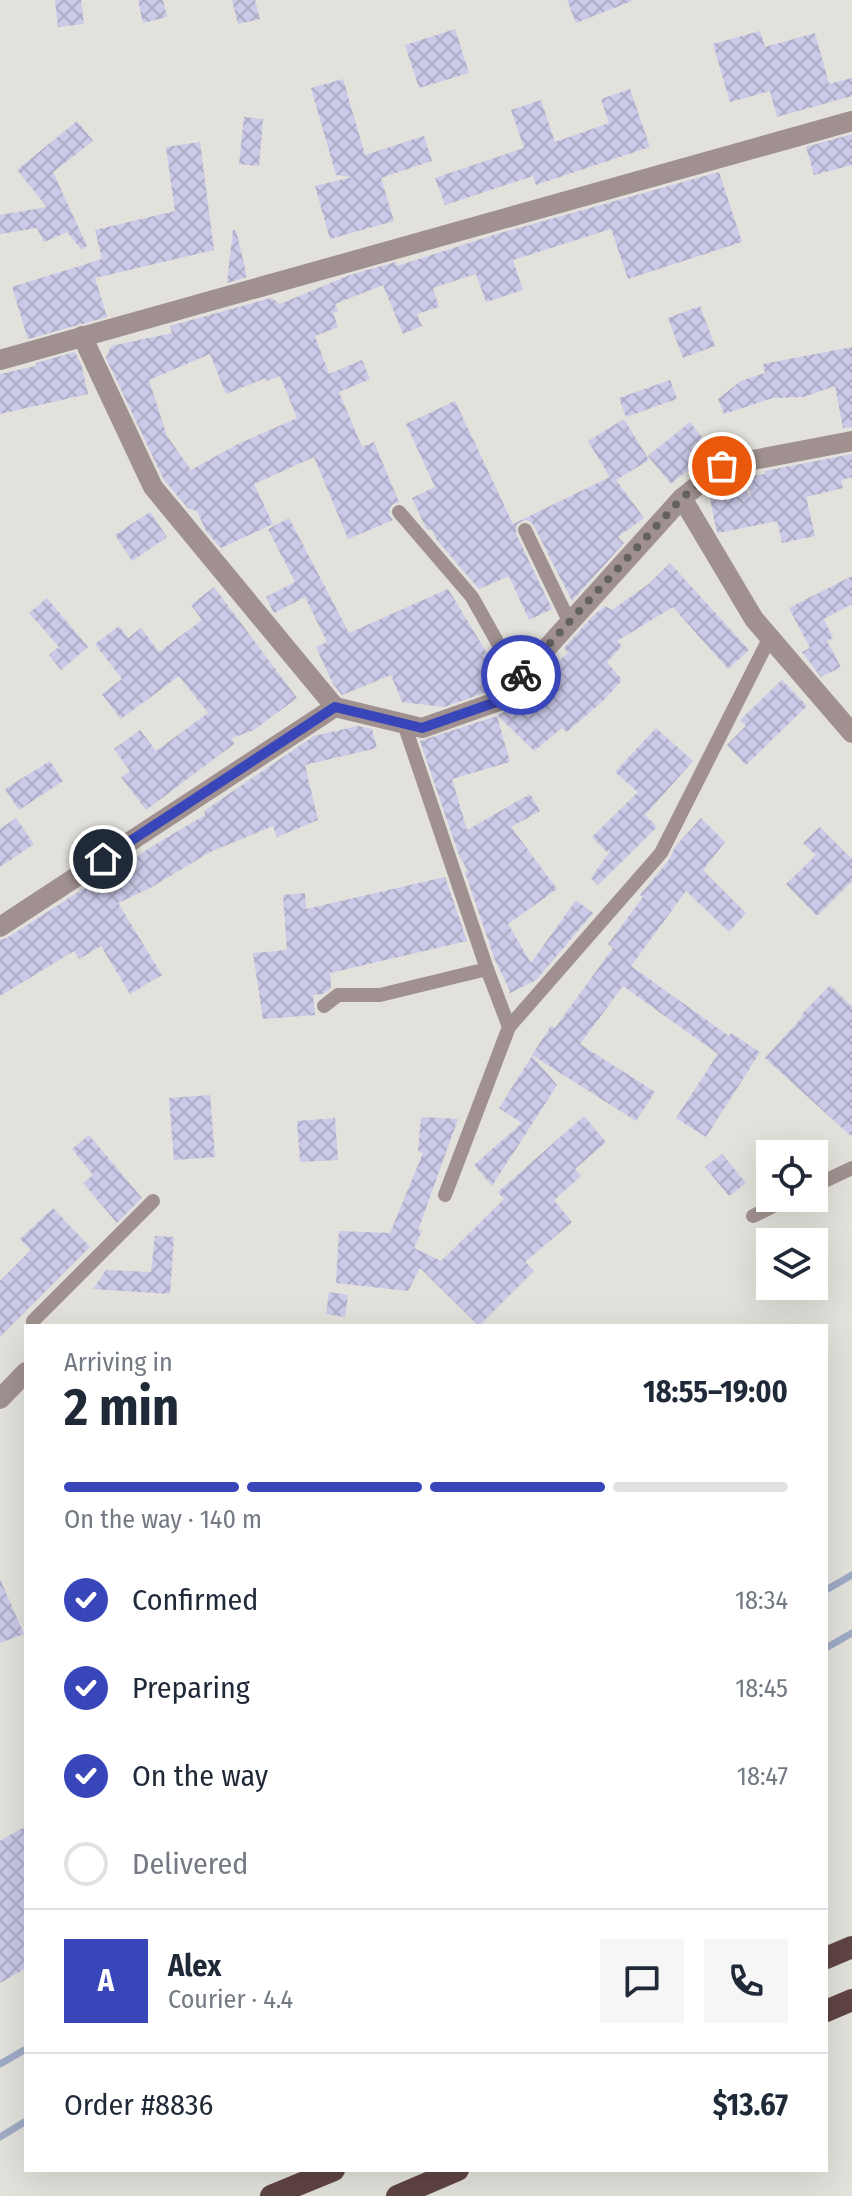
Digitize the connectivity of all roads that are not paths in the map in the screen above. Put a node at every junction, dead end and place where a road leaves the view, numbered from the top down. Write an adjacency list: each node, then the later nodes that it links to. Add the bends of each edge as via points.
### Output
1 (852, 121): 2 (street)
2 (82, 336): 3 (street); 11 (street, via 153,487)
3 (0, 360)
4 (852, 441): 5 (street, via 722,466)
5 (682, 498): 8 (street); 9 (street)
6 (399, 512): 10 (lane, via 472,597)
7 (525, 530): 8 (lane)
8 (569, 621): 10 (street)
9 (770, 637): 13 (street); 17 (lane, via 661,853)
10 (518, 679): 12 (street, via 499,701 422,728)
11 (335, 707): 12 (street); 14 (street)
12 (404, 724): 15 (lane)
13 (852, 733)
14 (0, 927)
15 (487, 969): 16 (lane, via 380,995 338,995); 17 (lane)
16 (324, 1006)
17 (509, 1027): 20 (lane)
18 (852, 1168): 19 (lane)
19 (828, 1179)
20 (445, 1195)
21 (153, 1201): 24 (lane)
22 (761, 1212): 23 (lane)
23 (753, 1216)
24 (33, 1324)
25 (24, 1374): 26 (street)
26 (0, 1399)
27 (852, 1947): 28 (highway)
28 (828, 1957)
29 (852, 2000): 30 (highway)
30 (828, 2010)
31 (329, 2172): 33 (highway)
32 (453, 2172): 34 (highway)
33 (271, 2196)
34 (397, 2196)

